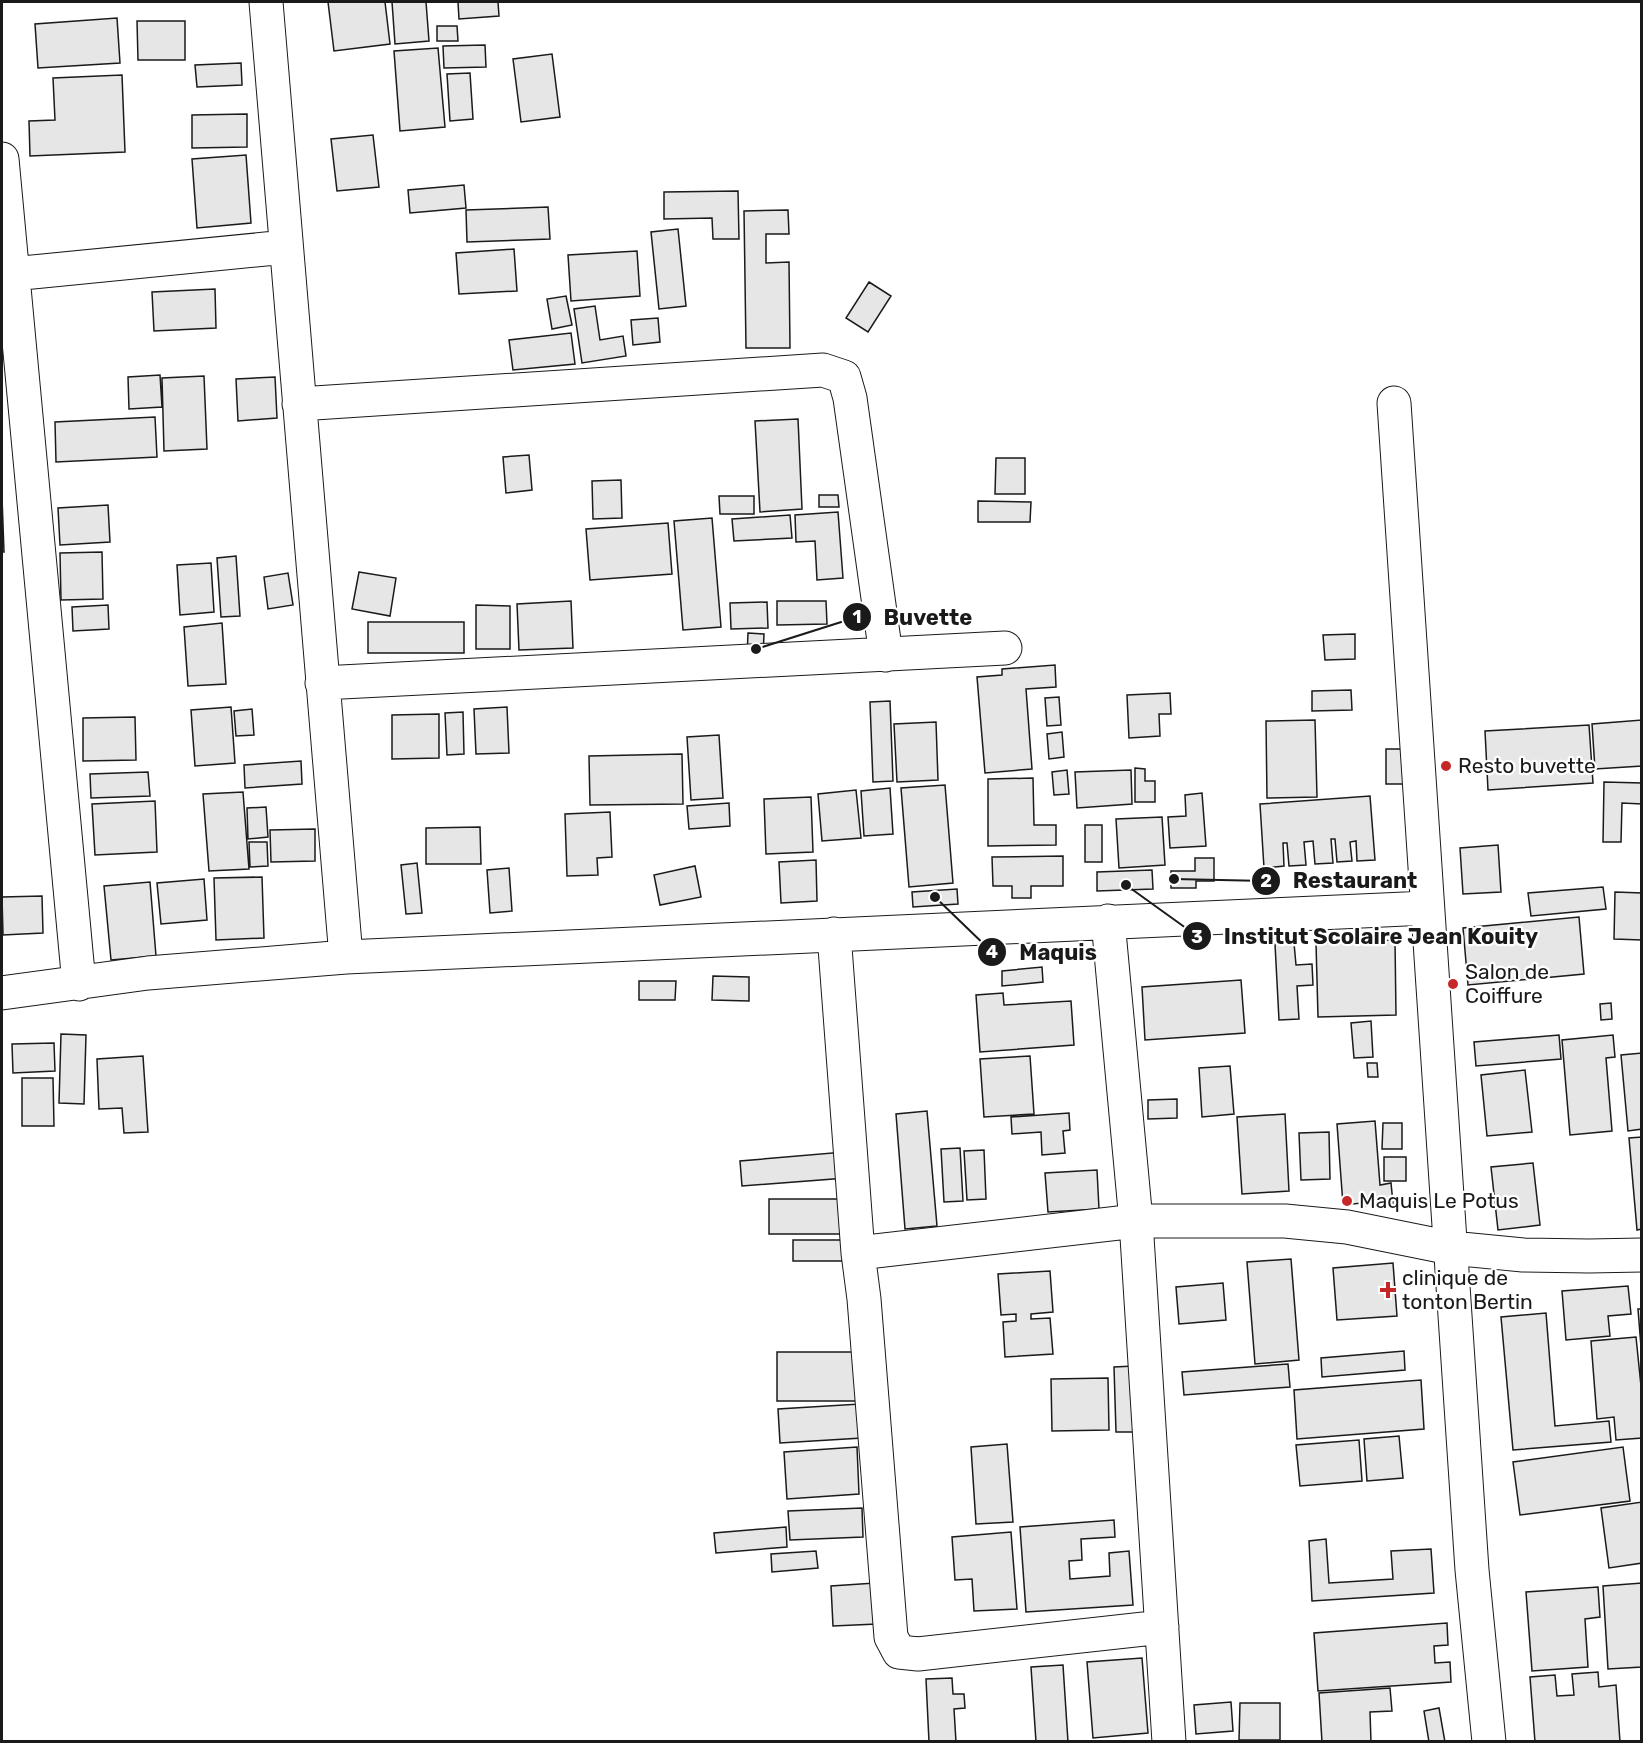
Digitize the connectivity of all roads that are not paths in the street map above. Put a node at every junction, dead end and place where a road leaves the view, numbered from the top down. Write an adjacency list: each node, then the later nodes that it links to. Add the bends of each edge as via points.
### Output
1 (266, 2): 3 (street)
2 (2, 159): 4 (street)
3 (286, 247): 4 (street); 6 (street)
4 (7, 275): 14 (street)
5 (1394, 403): 10 (street)
6 (299, 404): 8 (street, via 823,370 844,377); 9 (street)
7 (1005, 648): 8 (street)
8 (886, 655): 9 (street)
9 (322, 683): 13 (street)
10 (1427, 908): 11 (street); 17 (street)
11 (1108, 921): 12 (street); 16 (street)
12 (834, 934): 13 (street); 18 (street)
13 (346, 957): 14 (street, via 160,972)
14 (79, 984): 15 (street)
15 (2, 993)
16 (1136, 1221): 17 (street, via 1285,1221 1347,1227); 18 (street); 20 (street)
17 (1451, 1248): 19 (street, via 1523,1255); 22 (street, via 1472,1570)
18 (858, 1253): 20 (street, via 891,1637 898,1652 918,1654)
19 (1641, 1255)
20 (1162, 1627): 21 (street)
21 (1169, 1742)
22 (1489, 1742)

